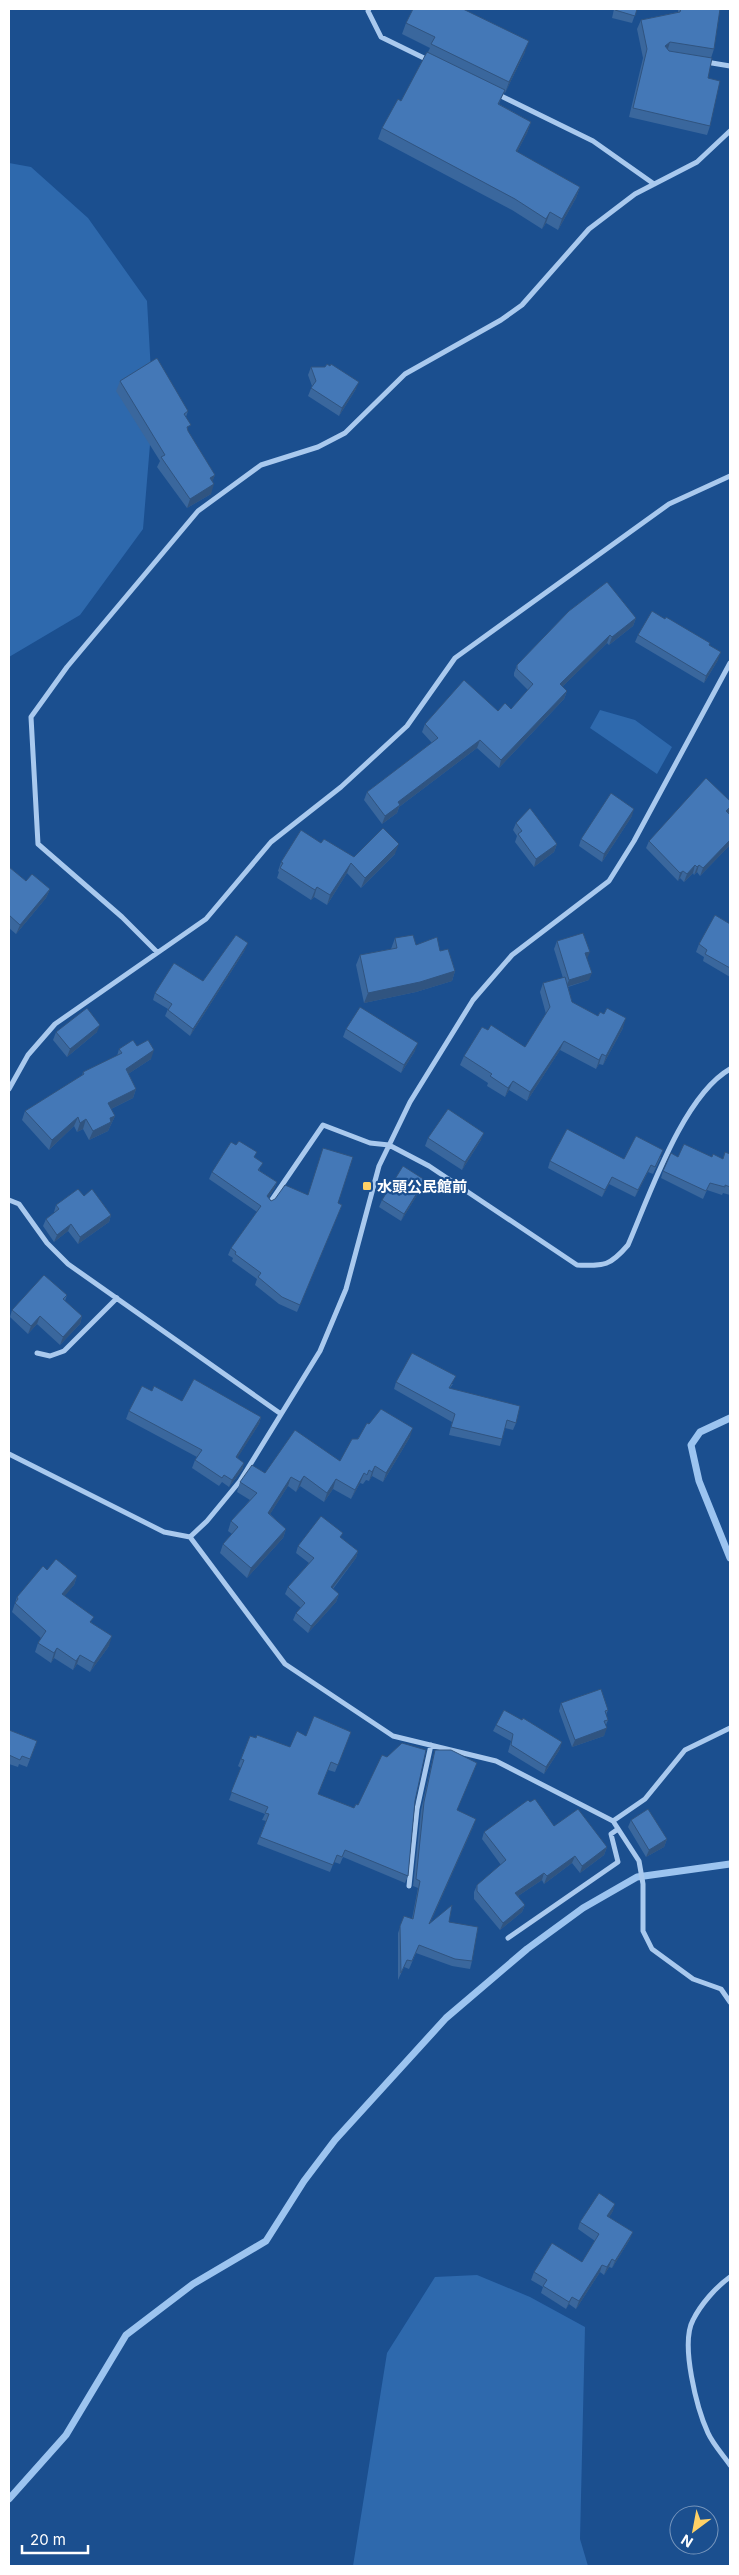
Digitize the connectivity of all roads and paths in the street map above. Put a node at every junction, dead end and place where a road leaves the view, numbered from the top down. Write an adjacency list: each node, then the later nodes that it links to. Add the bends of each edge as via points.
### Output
1 (369, 9): 3 (street, via 381,37)
2 (702, 62): 4 (street)
3 (434, 63)
4 (730, 66)
5 (487, 89): 7 (street, via 592,141)
6 (730, 131): 7 (street, via 697,162)
7 (654, 184): 10 (street, via 635,194 590,229 522,305 405,374 345,433 318,447 261,465 198,511 67,667 31,717 38,844)
8 (730, 476): 10 (street, via 669,504 455,658 407,726 341,787 270,842 206,919)
9 (730, 663): 13 (street, via 609,881 512,955 473,1000 410,1102)
10 (157, 952): 12 (street, via 55,1024 28,1055)
11 (730, 1069): 13 (street, via 705,1088 686,1117 628,1245 614,1261 597,1266 578,1265 430,1166)
12 (9, 1089)
13 (389, 1145): 15 (street, via 370,1144 323,1124); 18 (street, via 373,1188 346,1289 320,1351)
14 (9, 1200): 16 (street, via 19,1204 68,1264)
15 (268, 1204)
16 (117, 1298): 17 (street, via 64,1351 50,1356); 18 (street)
17 (36, 1353)
18 (281, 1414): 20 (street, via 240,1481 207,1522)
19 (9, 1454): 20 (street, via 164,1532)
20 (190, 1537): 22 (street, via 285,1664 392,1736)
21 (730, 1728): 23 (street, via 685,1750 645,1799)
22 (431, 1745): 23 (street, via 496,1761); 25 (street, via 417,1809)
23 (614, 1821): 24 (street)
24 (618, 1829): 26 (street, via 611,1834 618,1862); 27 (street, via 639,1861 643,1884 643,1931 652,1949 693,1979 721,1988)
25 (410, 1886)
26 (508, 1938)
27 (730, 2002)
28 (730, 2277): 29 (street, via 718,2286 692,2322 688,2359 696,2398 709,2434)
29 (730, 2465)

